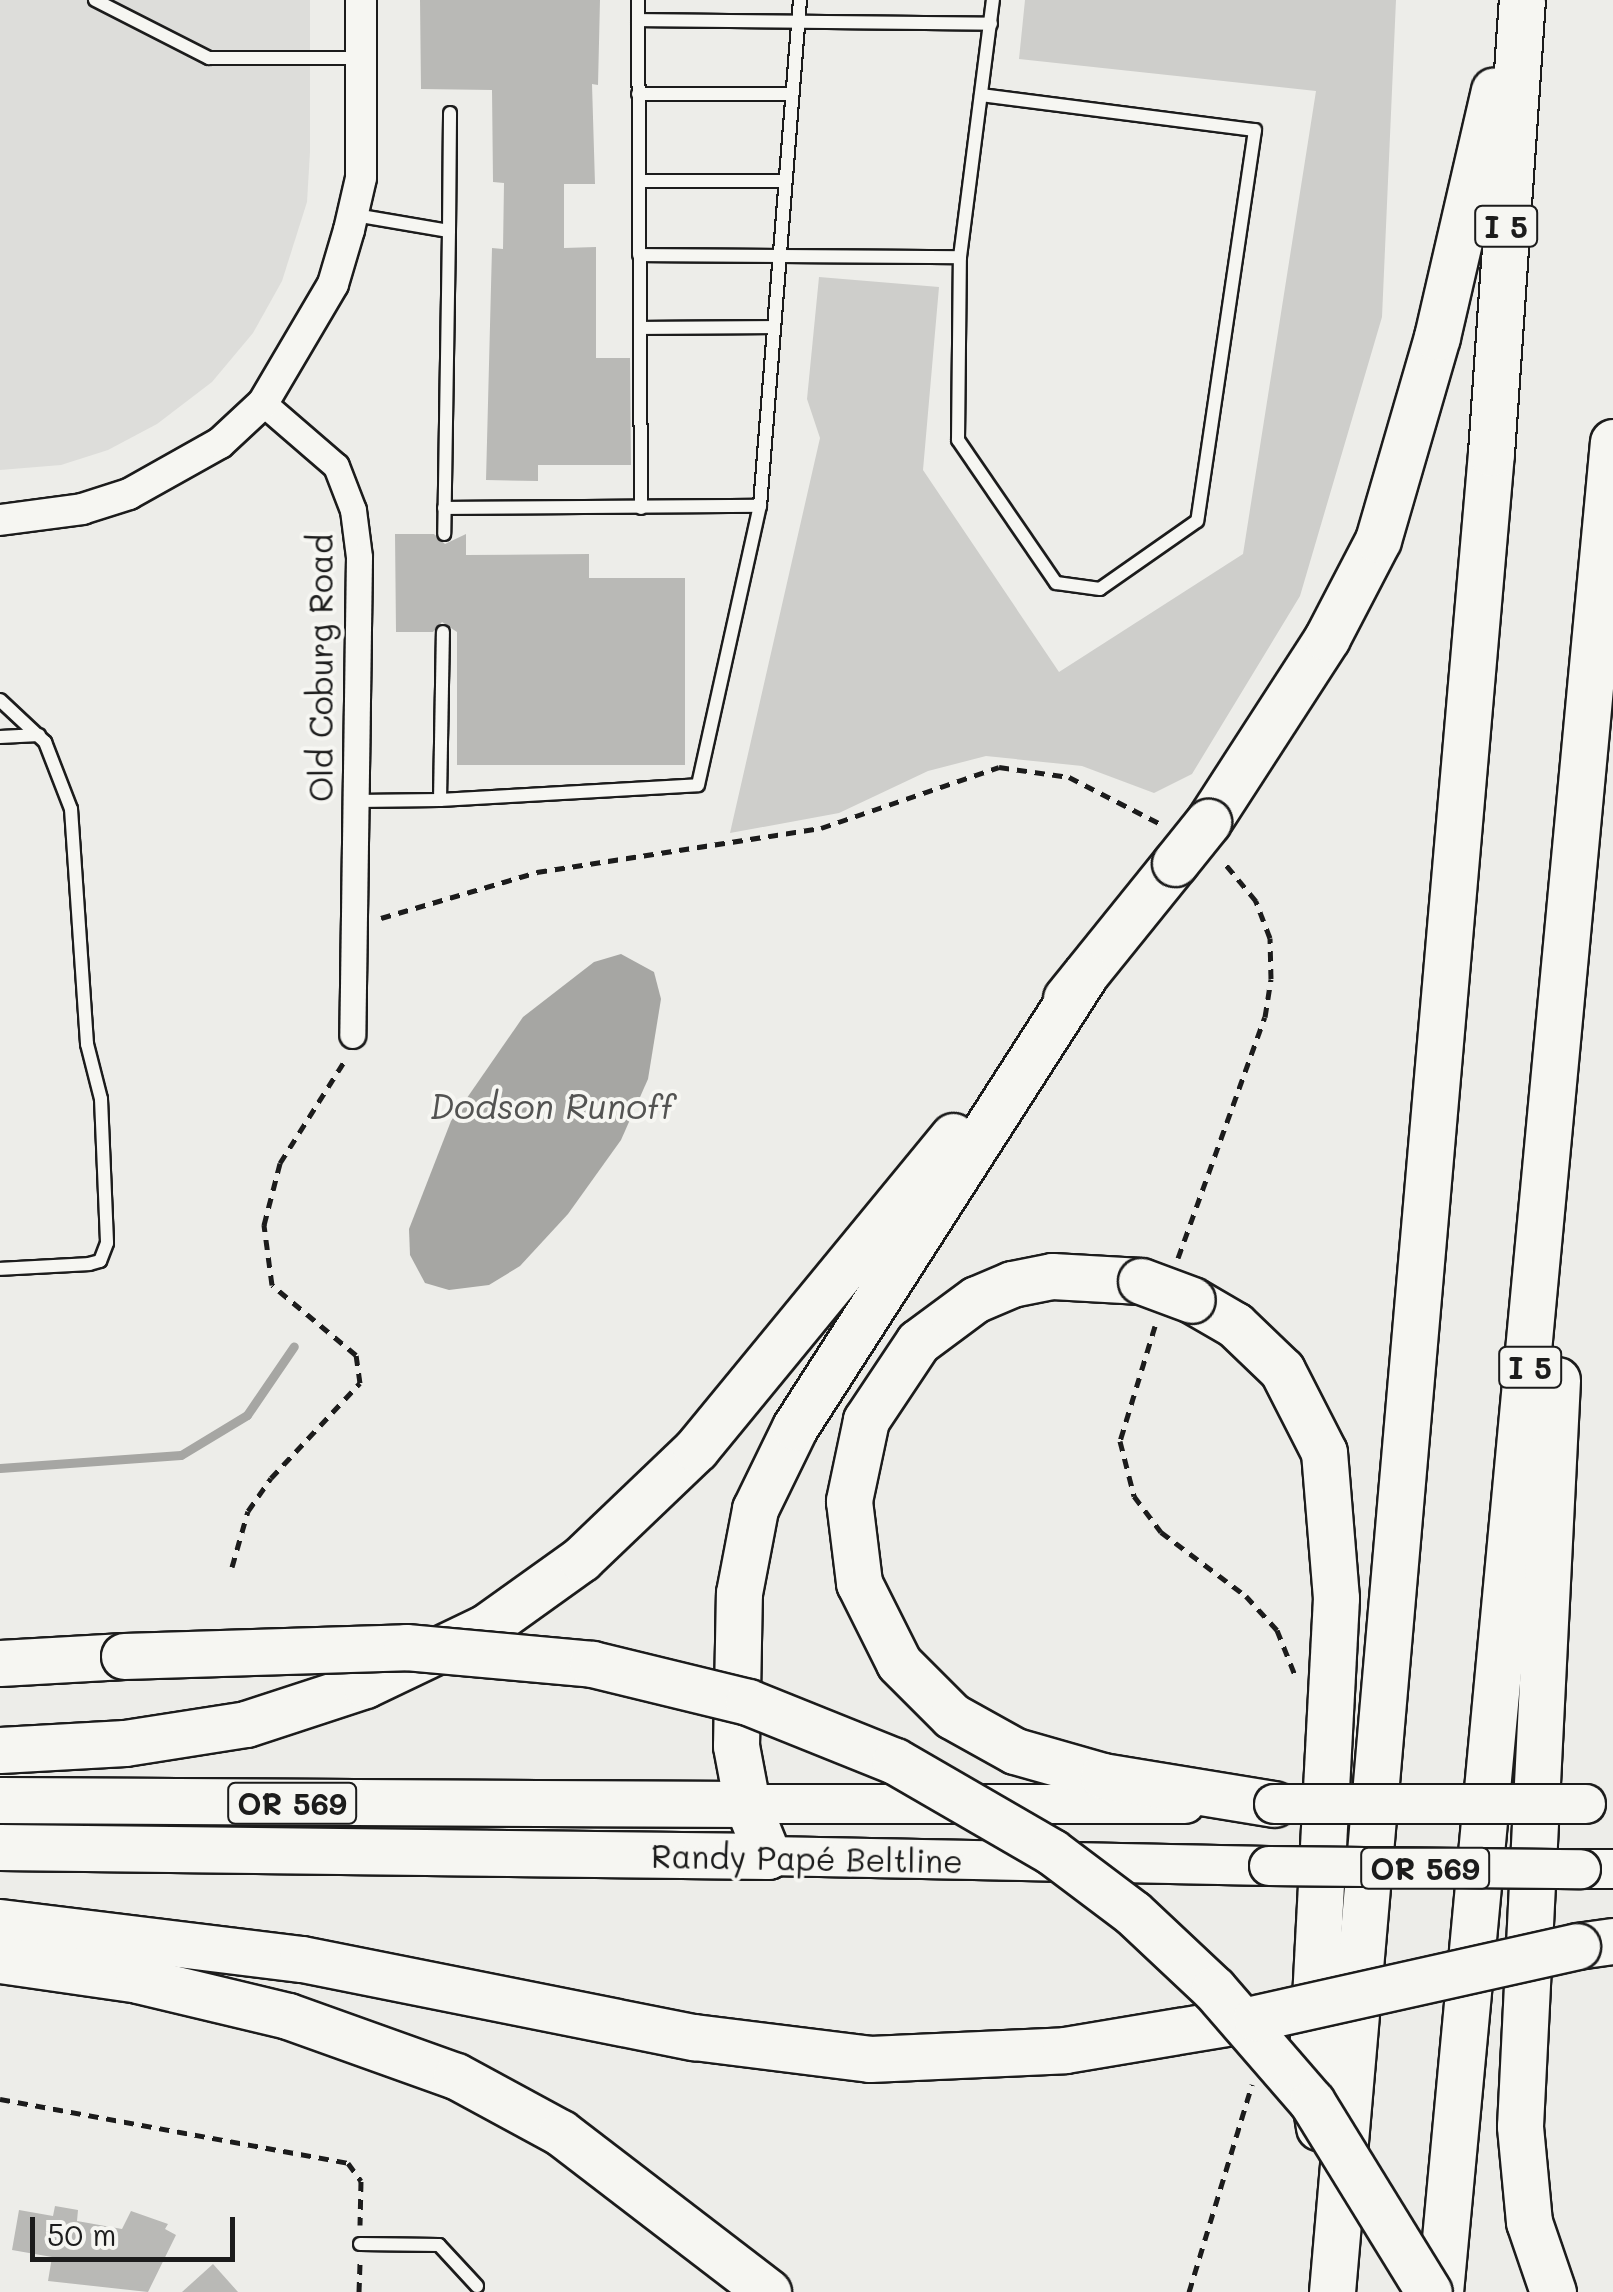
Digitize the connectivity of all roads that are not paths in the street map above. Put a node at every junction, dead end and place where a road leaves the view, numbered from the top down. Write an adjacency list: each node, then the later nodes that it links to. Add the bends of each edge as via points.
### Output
1 (95, 0): 10 (lane, via 209,58)
2 (361, 0): 10 (street)
3 (638, 0): 8 (lane)
4 (800, 0): 7 (lane)
5 (993, 0): 9 (lane)
6 (1518, 0): 37 (highway, bridge, via 1438,337 1378,540 1327,638 1208,822); 53 (highway, I 5, via 1491,453)
7 (798, 19): 8 (lane); 9 (lane); 12 (lane)
8 (638, 20): 11 (lane)
9 (990, 24): 13 (lane)
10 (361, 58): 17 (street, via 361,178)
11 (638, 94): 12 (lane); 15 (lane)
12 (792, 94): 16 (lane)
13 (981, 95): 21 (lane); 21 (lane, via 1254,130 1197,522 1100,589 1056,584 958,440)
14 (450, 113): 18 (lane)
15 (639, 181): 16 (lane); 19 (lane)
16 (785, 181): 20 (lane)
17 (352, 214): 18 (lane); 24 (street, via 333,284)
18 (448, 231): 27 (lane)
19 (639, 256): 20 (lane); 23 (lane)
20 (780, 257): 21 (lane); 22 (lane)
21 (960, 257)
22 (774, 327): 23 (lane); 26 (lane)
23 (640, 328): 28 (lane)
24 (263, 402): 29 (street, via 220,443 129,494 82,509); 36 (street, Old Coburg Road, via 336,466 353,510 359,557)
25 (1613, 442): 39 (highway, I 5)
26 (760, 506): 28 (lane); 35 (lane, via 698,785)
27 (444, 508): 28 (lane); 30 (lane)
28 (641, 508)
29 (0, 520)
30 (444, 534)
31 (443, 632): 35 (lane)
32 (0, 700): 33 (lane)
33 (40, 735): 34 (lane); 40 (lane, via 61,771 71,809 88,1044 101,1100 108,1253 89,1264)
34 (0, 736)
35 (440, 800): 36 (lane)
36 (356, 801): 38 (street, Old Coburg Road)
37 (1086, 975): 42 (highway, via 696,1449 581,1560 486,1627 366,1685 263,1719 126,1742); 44 (highway, via 795,1428 755,1509 734,1662 736,1746)
38 (352, 1035)
39 (1547, 1198): 59 (highway, I 5); 60 (highway, via 1558,1344 1520,2126 1529,2222)
40 (0, 1269)
41 (0, 1663): 58 (highway, bridge, via 406,1647 592,1664 748,1702 895,1761 1052,1852 1214,1989 1322,2116)
42 (0, 1750)
43 (0, 1800): 44 (highway, Randy Papé Beltline / OR 569)
44 (747, 1804): 45 (main road, Randy Papé Beltline / OR 569); 48 (highway)
45 (1274, 1804): 46 (main road, Randy Papé Beltline / OR 569, bridge); 53 (highway, bridge, via 1104,1776 1015,1751 952,1716 899,1663 858,1583 850,1501 866,1420 918,1342 976,1299 1052,1276 1141,1281 1192,1300 1236,1325 1282,1370 1324,1452 1336,1598 1311,2076)
46 (1600, 1804)
47 (0, 1848): 48 (highway, Randy Papé Beltline / OR 569)
48 (768, 1856): 49 (main road, Randy Papé Beltline / OR 569, bridge)
49 (1597, 1869)
50 (0, 1922): 51 (highway, bridge, via 302,1959 694,2037 870,2059 1065,2050 1256,2018)
51 (1595, 1943)
52 (0, 1960): 56 (highway, via 138,1980 288,2016 456,2076 561,2133)
53 (1336, 2240): 57 (highway, I 5)
54 (360, 2244): 55 (lane, via 439,2246)
55 (477, 2286)
56 (768, 2292)
57 (1332, 2292)
58 (1429, 2292)
59 (1440, 2292)
60 (1553, 2292)

